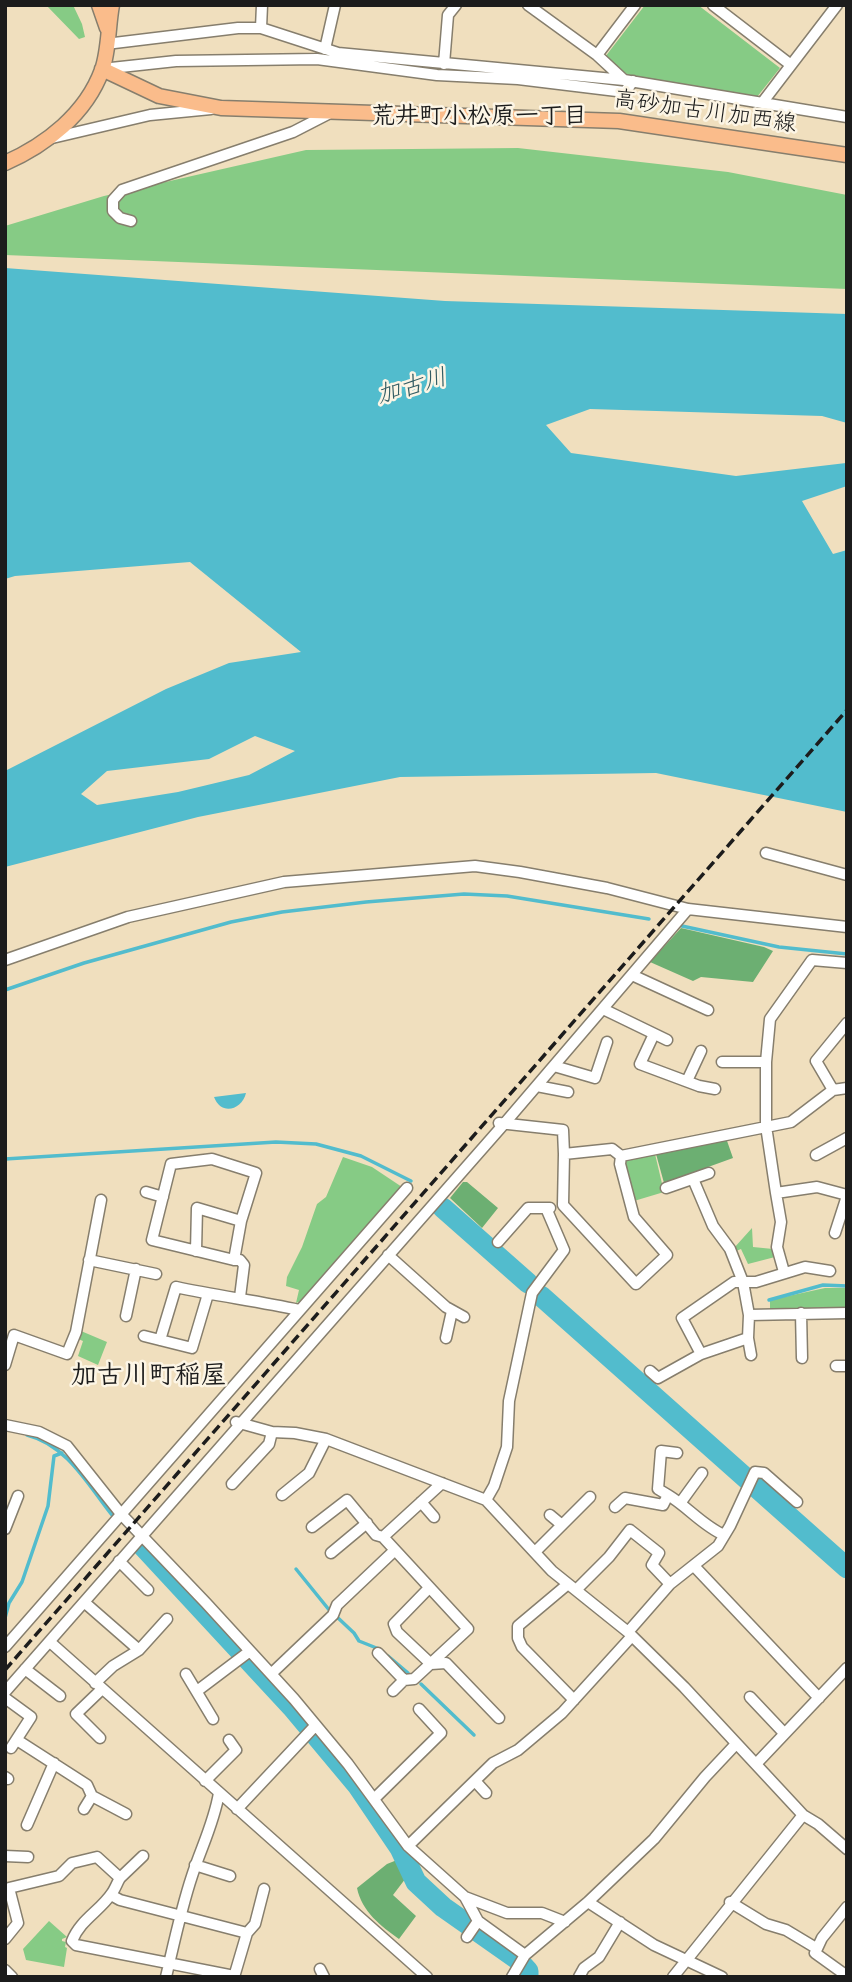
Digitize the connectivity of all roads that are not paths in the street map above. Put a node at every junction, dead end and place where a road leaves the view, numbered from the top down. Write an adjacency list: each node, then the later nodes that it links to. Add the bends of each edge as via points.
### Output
1 (99, 5): 13 (main road)
2 (112, 5): 13 (main road)
3 (262, 5): 12 (street)
4 (335, 5): 14 (street)
5 (456, 5): 16 (street, via 449,15)
6 (528, 5): 15 (street)
7 (635, 5): 15 (street)
8 (713, 5): 11 (street)
9 (734, 5): 11 (street)
10 (837, 5): 17 (street)
11 (727, 15): 17 (street)
12 (261, 28): 13 (street); 14 (street)
13 (107, 37): 18 (main road)
14 (325, 49): 16 (street)
15 (597, 55): 19 (street)
16 (444, 64): 19 (street)
17 (791, 65): 20 (street)
18 (102, 69): 19 (street, via 176,61 317,60 625,92); 21 (main road, 高砂加古川加西線, via 159,96); 24 (main road, via 85,101)
19 (629, 80): 20 (street)
20 (762, 103): 23 (street)
21 (221, 108): 22 (main road, 高砂加古川加西線); 24 (street, via 150,116)
22 (332, 112): 25 (main road, 高砂加古川加西線, via 619,121); 27 (street, via 293,132 121,190 113,200 113,211)
23 (847, 117)
24 (52, 138): 26 (main road)
25 (847, 155)
26 (5, 163)
27 (131, 220)
28 (766, 853): 29 (street)
29 (847, 875)
30 (688, 909): 31 (street); 32 (street, via 520,872 475,866 431,868 284,882 128,917); 34 (street)
31 (847, 927)
32 (5, 960)
33 (847, 963): 43 (street, via 812,960 770,1019)
34 (632, 975): 35 (street); 36 (street)
35 (603, 1009): 38 (street); 44 (street)
36 (708, 1010)
37 (847, 1023): 49 (street, via 816,1061)
38 (654, 1034): 39 (street); 45 (street, via 640,1064)
39 (667, 1040)
40 (607, 1042): 44 (street, via 595,1078)
41 (701, 1051): 45 (street)
42 (722, 1062): 43 (street)
43 (766, 1062): 52 (street)
44 (554, 1066): 46 (street)
45 (687, 1081): 48 (street)
46 (537, 1086): 50 (street); 51 (street)
47 (847, 1088): 49 (street)
48 (715, 1089)
49 (833, 1090): 52 (street, via 791,1122)
50 (568, 1092)
51 (500, 1123): 55 (street, via 564,1130); 72 (street)
52 (766, 1126): 56 (street); 62 (street)
53 (847, 1138): 54 (street)
54 (820, 1148)
55 (564, 1154): 56 (street, via 612,1149); 66 (street)
56 (621, 1156): 66 (street, via 634,1217 667,1255 636,1284)
57 (709, 1173): 58 (street)
58 (693, 1179): 60 (street); 79 (street)
59 (407, 1188): 82 (street)
60 (666, 1188)
61 (146, 1192): 64 (street)
62 (776, 1193): 63 (street, via 817,1187); 77 (street, via 781,1222 777,1247)
63 (847, 1196): 69 (street)
64 (163, 1197): 68 (street, via 171,1164 212,1159 256,1174); 71 (street, via 152,1240)
65 (101, 1200): 73 (street)
66 (563, 1205): 67 (street)
67 (546, 1208): 70 (street, via 528,1208 511,1219); 110 (street, via 564,1250 532,1293 509,1401 507,1447)
68 (241, 1221): 71 (street, via 197,1208); 74 (street)
69 (835, 1233)
70 (498, 1242)
71 (196, 1251): 74 (street)
72 (388, 1255): 83 (street); 99 (street)
73 (89, 1260): 75 (street); 89 (street, via 76,1332 67,1354)
74 (234, 1260): 81 (street, via 244,1265)
75 (136, 1269): 78 (street); 87 (street)
76 (830, 1271): 77 (street, via 805,1267)
77 (784, 1272): 79 (street)
78 (156, 1274)
79 (743, 1282): 86 (street); 94 (street, via 734,1282 682,1318)
80 (208, 1294): 81 (street); 93 (street, via 176,1287); 93 (street, via 192,1348)
81 (240, 1297): 82 (street)
82 (299, 1310): 116 (street)
83 (452, 1311): 88 (street); 91 (street)
84 (847, 1312): 85 (street)
85 (801, 1313): 86 (street); 96 (street)
86 (749, 1315): 92 (street)
87 (126, 1316)
88 (464, 1317)
89 (10, 1333): 97 (street)
90 (144, 1336): 93 (street)
91 (446, 1338)
92 (748, 1338): 94 (street); 95 (street)
93 (160, 1340)
94 (701, 1354): 98 (street, via 658,1378)
95 (751, 1355)
96 (802, 1358)
97 (5, 1364)
98 (650, 1371)
99 (238, 1422): 101 (street); 123 (street)
100 (5, 1425): 116 (street, via 39,1432 67,1446)
101 (272, 1433): 102 (street); 106 (street, via 270,1444 240,1467)
102 (326, 1439): 105 (street); 107 (street, via 309,1473 292,1480)
103 (677, 1453): 108 (street, via 661,1451 658,1489)
104 (702, 1473): 113 (street)
105 (442, 1483): 110 (street); 112 (street)
106 (232, 1484)
107 (282, 1495)
108 (668, 1495): 113 (street); 115 (street, via 663,1505 625,1498)
109 (590, 1497): 120 (street)
110 (486, 1500): 127 (street)
111 (12, 1502): 122 (street)
112 (421, 1502): 118 (street); 125 (street, via 397,1519)
113 (681, 1502): 124 (street)
114 (797, 1502): 124 (street, via 764,1473 755,1472)
115 (615, 1507)
116 (121, 1514): 123 (street); 139 (street)
117 (550, 1515): 120 (street)
118 (434, 1517)
119 (367, 1523): 121 (street, via 347,1500 327,1522); 125 (street); 128 (street)
120 (562, 1525): 127 (street)
121 (312, 1527)
122 (5, 1529)
123 (141, 1535): 129 (street); 141 (street)
124 (724, 1535): 130 (street)
125 (383, 1537): 126 (street)
126 (394, 1551): 133 (street); 147 (street)
127 (535, 1552): 132 (street)
128 (331, 1553)
129 (119, 1561): 134 (street); 135 (street)
130 (694, 1566): 131 (street); 158 (street)
131 (670, 1584): 132 (street, via 652,1565 659,1553 631,1530 609,1557); 137 (street)
132 (572, 1587): 137 (street); 159 (street, via 518,1626 518,1638)
133 (429, 1588): 143 (street, via 394,1624); 143 (street, via 468,1629)
134 (148, 1590)
135 (84, 1602): 138 (street); 140 (street)
136 (167, 1619): 140 (street)
137 (630, 1634): 159 (street); 169 (street)
138 (50, 1642): 145 (street); 150 (street)
139 (7, 1643)
140 (138, 1650): 150 (street, via 113,1666)
141 (250, 1651): 147 (street); 151 (street)
142 (378, 1653): 148 (street)
143 (431, 1664): 148 (street, via 414,1679); 154 (street, via 446,1663)
144 (847, 1668): 158 (street)
145 (25, 1669): 153 (street); 155 (street)
146 (186, 1674): 151 (street)
147 (271, 1674): 165 (street)
148 (404, 1680): 152 (street)
149 (484, 1682): 154 (street)
150 (98, 1686): 167 (street, via 76,1714); 175 (street)
151 (197, 1691): 162 (street)
152 (393, 1691)
153 (5, 1692)
154 (474, 1692): 164 (street, via 498,1717)
155 (60, 1696)
156 (750, 1697): 166 (street)
157 (5, 1698): 161 (street)
158 (819, 1698): 166 (street)
159 (574, 1700): 174 (street, via 518,1750 493,1763)
160 (419, 1709): 170 (street, via 441,1733)
161 (31, 1717): 163 (street); 171 (street, via 14,1744)
162 (214, 1719)
163 (41, 1724)
164 (488, 1725)
165 (315, 1726): 179 (street); 181 (street)
166 (783, 1733): 172 (street)
167 (100, 1738)
168 (229, 1740): 175 (street, via 236,1750)
169 (736, 1744): 172 (street); 196 (street, via 654,1839)
170 (417, 1756): 173 (street); 179 (street)
171 (54, 1763): 178 (street, via 87,1785); 184 (street, via 41,1805)
172 (756, 1764): 183 (street)
173 (426, 1766)
174 (475, 1780): 177 (street); 186 (street)
175 (205, 1781): 176 (street)
176 (219, 1793): 181 (street); 190 (street)
177 (486, 1793)
178 (92, 1796): 180 (street); 182 (street)
179 (374, 1799): 186 (street)
180 (84, 1809)
181 (237, 1809): 211 (street)
182 (126, 1814)
183 (803, 1815): 185 (street); 197 (street)
184 (27, 1825)
185 (845, 1841)
186 (408, 1846): 195 (street)
187 (5, 1856): 189 (street)
188 (142, 1856): 192 (street)
189 (28, 1857)
190 (195, 1865): 191 (street); 199 (street)
191 (230, 1876)
192 (120, 1878): 194 (street); 205 (street, via 97,1857 72,1863 59,1876 9,1888 18,1923)
193 (264, 1889): 203 (street, via 255,1924)
194 (111, 1895): 199 (street); 209 (street, via 72,1941)
195 (465, 1897): 200 (street); 201 (street, via 507,1913 542,1913)
196 (588, 1902): 201 (street); 202 (street)
197 (730, 1902): 206 (street); 208 (street)
198 (847, 1908): 206 (street)
199 (179, 1914): 203 (street); 209 (street)
200 (478, 1921): 204 (street); 207 (street)
201 (565, 1922): 207 (street)
202 (620, 1922): 208 (street); 219 (street, via 599,1957)
203 (247, 1933): 212 (street)
204 (467, 1937)
205 (5, 1939)
206 (816, 1948): 214 (street, via 815,1953)
207 (525, 1955): 218 (street)
208 (685, 1960): 213 (street); 220 (street)
209 (169, 1962): 212 (street); 216 (street)
210 (5, 1970): 215 (street)
211 (415, 1972): 217 (street)
212 (234, 1976)
213 (718, 1976)
214 (847, 1976)
215 (12, 1977)
216 (166, 1977)
217 (427, 1977)
218 (512, 1977)
219 (579, 1977)
220 (673, 1977)

